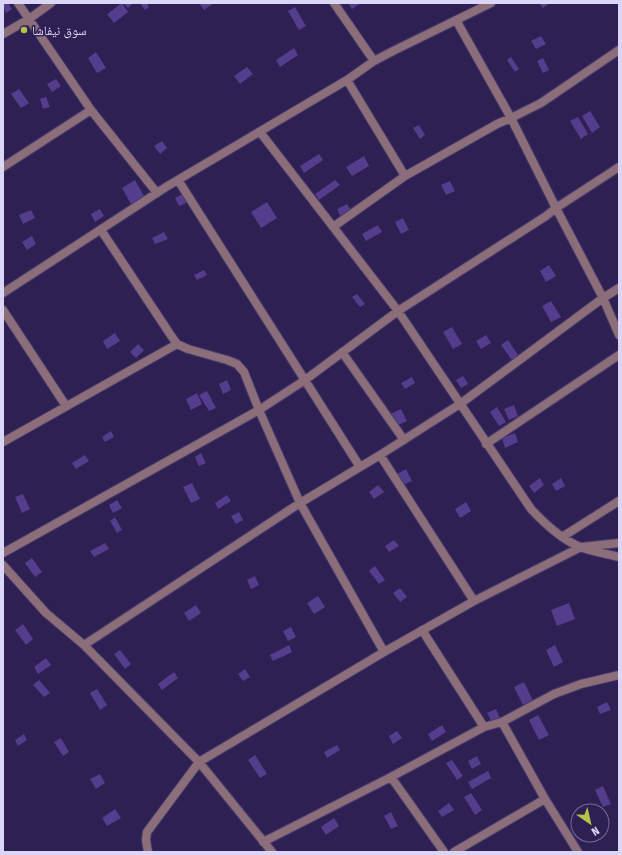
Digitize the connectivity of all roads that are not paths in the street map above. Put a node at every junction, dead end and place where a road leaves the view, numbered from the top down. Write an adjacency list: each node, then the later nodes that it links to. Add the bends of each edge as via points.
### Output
1 (18, 3): 5 (street)
2 (51, 3): 5 (street)
3 (334, 3): 9 (street)
4 (491, 3): 6 (street)
5 (29, 19): 7 (street); 11 (street)
6 (456, 20): 9 (street); 12 (street)
7 (3, 34)
8 (619, 50): 12 (street, via 541,103)
9 (374, 61): 10 (street)
10 (347, 80): 13 (street); 16 (street)
11 (91, 110): 14 (street); 18 (street)
12 (511, 118): 16 (street); 19 (street)
13 (260, 132): 17 (street); 20 (street)
14 (3, 167)
15 (619, 167): 19 (street)
16 (405, 176): 20 (street)
17 (178, 180): 18 (street); 31 (street)
18 (157, 193): 21 (street)
19 (556, 208): 24 (street); 26 (street)
20 (333, 227): 26 (street)
21 (101, 230): 23 (street); 28 (street)
22 (619, 288): 24 (street)
23 (3, 293)
24 (603, 298): 27 (street); 32 (street)
25 (3, 310): 33 (street)
26 (398, 311): 29 (street); 32 (street)
27 (619, 335)
28 (178, 344): 33 (street); 34 (street, via 188,350 237,364 244,372)
29 (342, 352): 31 (street); 35 (street)
30 (619, 355): 37 (street)
31 (305, 380): 34 (street); 39 (street)
32 (460, 404): 35 (street); 37 (street)
33 (66, 406): 36 (street)
34 (259, 410): 41 (street); 45 (street)
35 (404, 440): 38 (street)
36 (3, 442)
37 (486, 444): 42 (street, via 531,509)
38 (380, 455): 39 (street); 48 (street)
39 (360, 467): 41 (street)
40 (619, 500): 42 (street)
41 (300, 503): 50 (street); 51 (street)
42 (562, 536): 44 (street)
43 (619, 543): 44 (street)
44 (581, 548): 46 (street); 48 (street)
45 (3, 553)
46 (619, 557)
47 (3, 565): 50 (street, via 46,613)
48 (474, 601): 49 (street)
49 (422, 630): 51 (street); 54 (street)
50 (84, 645): 55 (street)
51 (384, 652): 55 (street)
52 (619, 675): 53 (street, via 568,688)
53 (502, 722): 54 (street); 57 (street)
54 (484, 727): 56 (street)
55 (199, 762): 58 (street); 59 (street, via 147,832)
56 (391, 777): 58 (street); 61 (street)
57 (545, 799): 62 (street); 63 (street)
58 (264, 842): 60 (street)
59 (148, 852)
60 (272, 852)
61 (444, 852)
62 (454, 852)
63 (578, 852)

